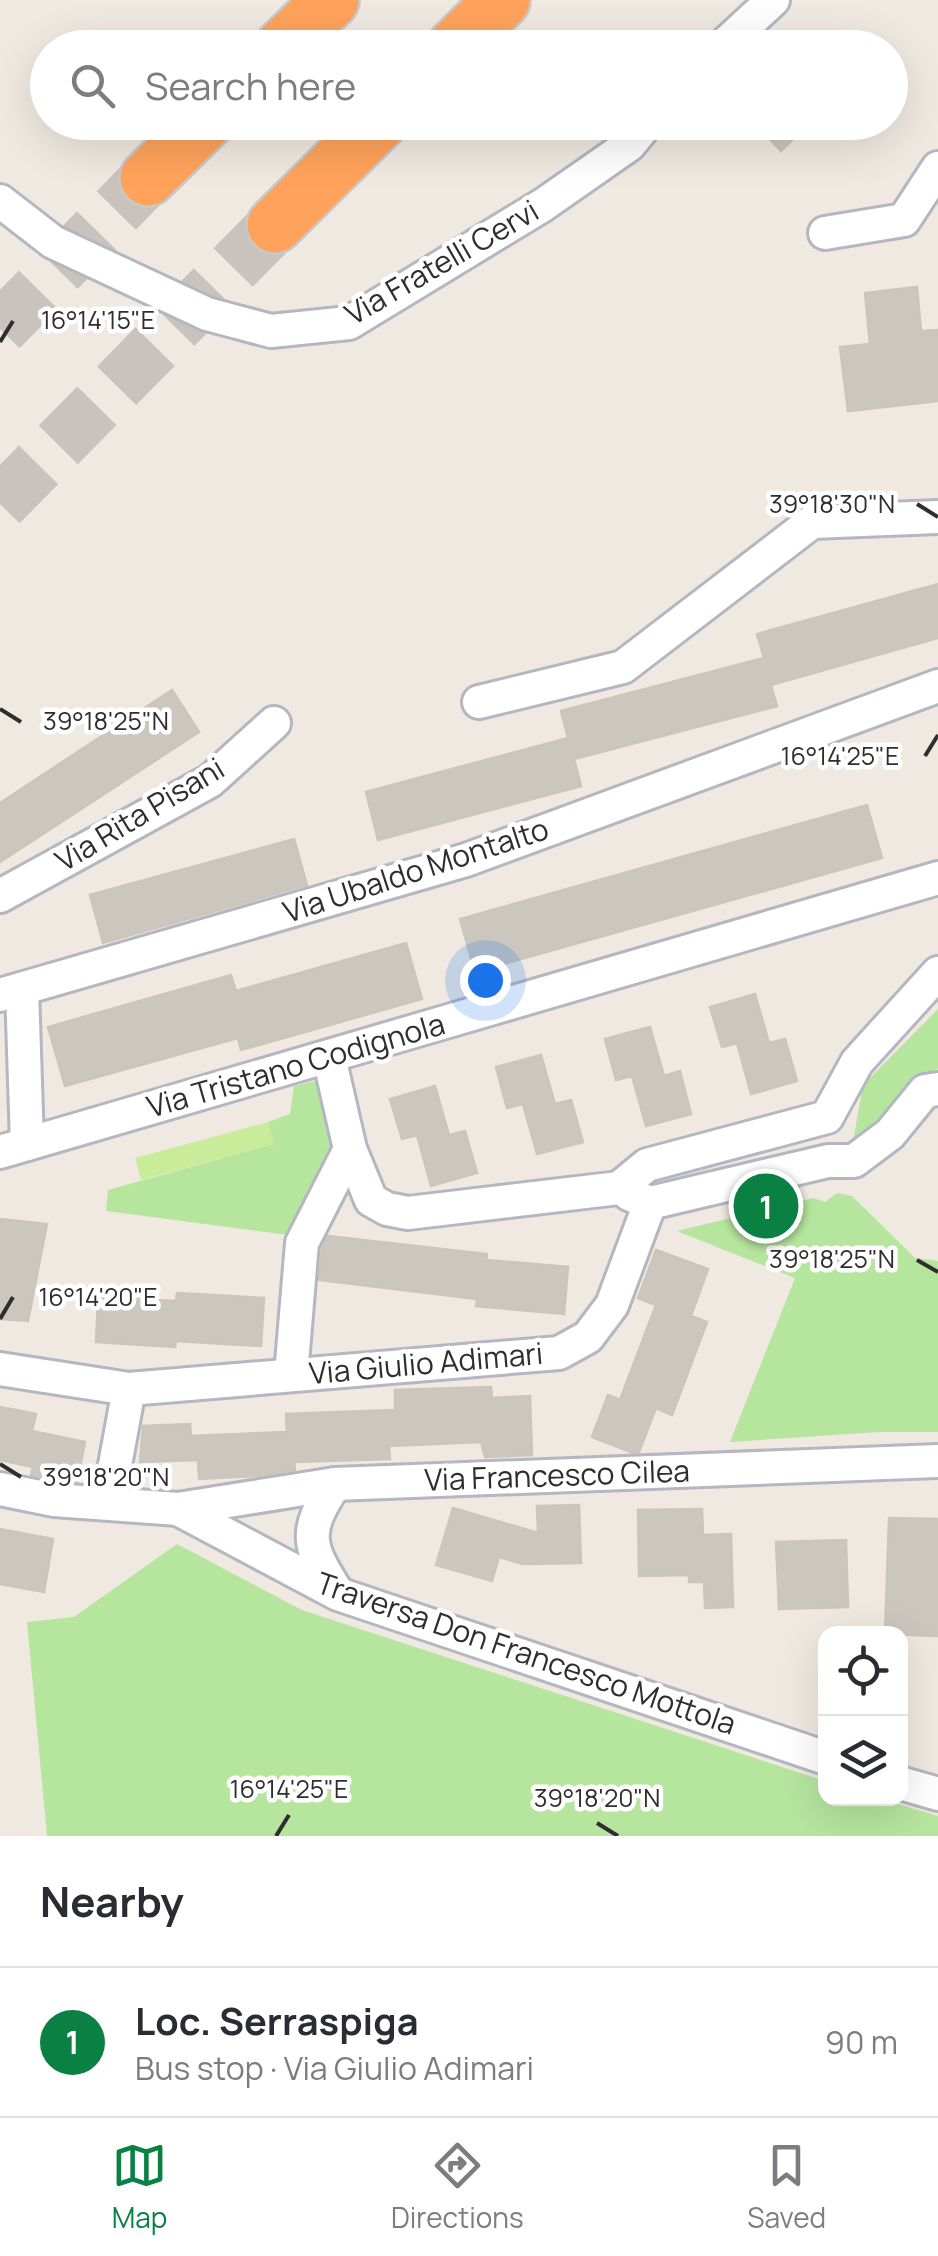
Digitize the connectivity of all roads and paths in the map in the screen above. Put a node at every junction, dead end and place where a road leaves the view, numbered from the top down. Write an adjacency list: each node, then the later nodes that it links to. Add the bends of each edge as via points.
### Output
1 (331, 0): 4 (highway)
2 (502, 0): 5 (highway)
3 (773, 0): 6 (street)
4 (300, 30)
5 (472, 30)
6 (740, 30)
7 (187, 140): 11 (highway)
8 (360, 140): 13 (highway)
9 (633, 140): 12 (street, Via Fratelli Cervi, via 543,204 349,323 271,331 207,314 54,242)
10 (938, 168): 14 (street, via 904,220)
11 (148, 178)
12 (0, 201)
13 (275, 225)
14 (826, 233)
15 (938, 517): 17 (street, via 812,522 623,667)
16 (938, 686): 22 (street, Via Ubaldo Montalto, via 466,860)
17 (479, 702)
18 (274, 724): 20 (street, Via Rita Pisani, via 210,780)
19 (938, 878): 23 (street, Via Tristano Codignola)
20 (0, 896)
21 (938, 973): 25 (street, via 857,1062)
22 (11, 992): 26 (street)
23 (329, 1057): 26 (street, Via Tristano Codignola); 27 (street)
24 (938, 1088): 28 (street, via 926,1090 890,1134 854,1161)
25 (827, 1117): 28 (street); 29 (street, via 647,1165)
26 (13, 1148)
27 (350, 1149): 29 (street, via 371,1200 408,1213); 32 (street, Via Giulio Adimari, via 302,1243)
28 (828, 1161): 30 (street)
29 (618, 1188): 30 (street)
30 (650, 1204): 32 (street, Via Giulio Adimari, via 612,1304 588,1337 559,1353)
31 (0, 1369): 33 (street, Via Giulio Adimari)
32 (291, 1374): 33 (street, Via Giulio Adimari)
33 (129, 1390): 37 (street)
34 (938, 1461): 35 (street, Via Francesco Cilea)
35 (335, 1484): 38 (street, Via Francesco Cilea); 39 (street, via 312,1530 315,1557)
36 (0, 1489): 37 (street)
37 (108, 1503): 38 (street)
38 (178, 1510): 39 (street, Traversa Don Francesco Mottola)
39 (338, 1594): 40 (street, Traversa Don Francesco Mottola)
40 (818, 1755)
41 (908, 1785): 42 (street)
42 (938, 1794)

